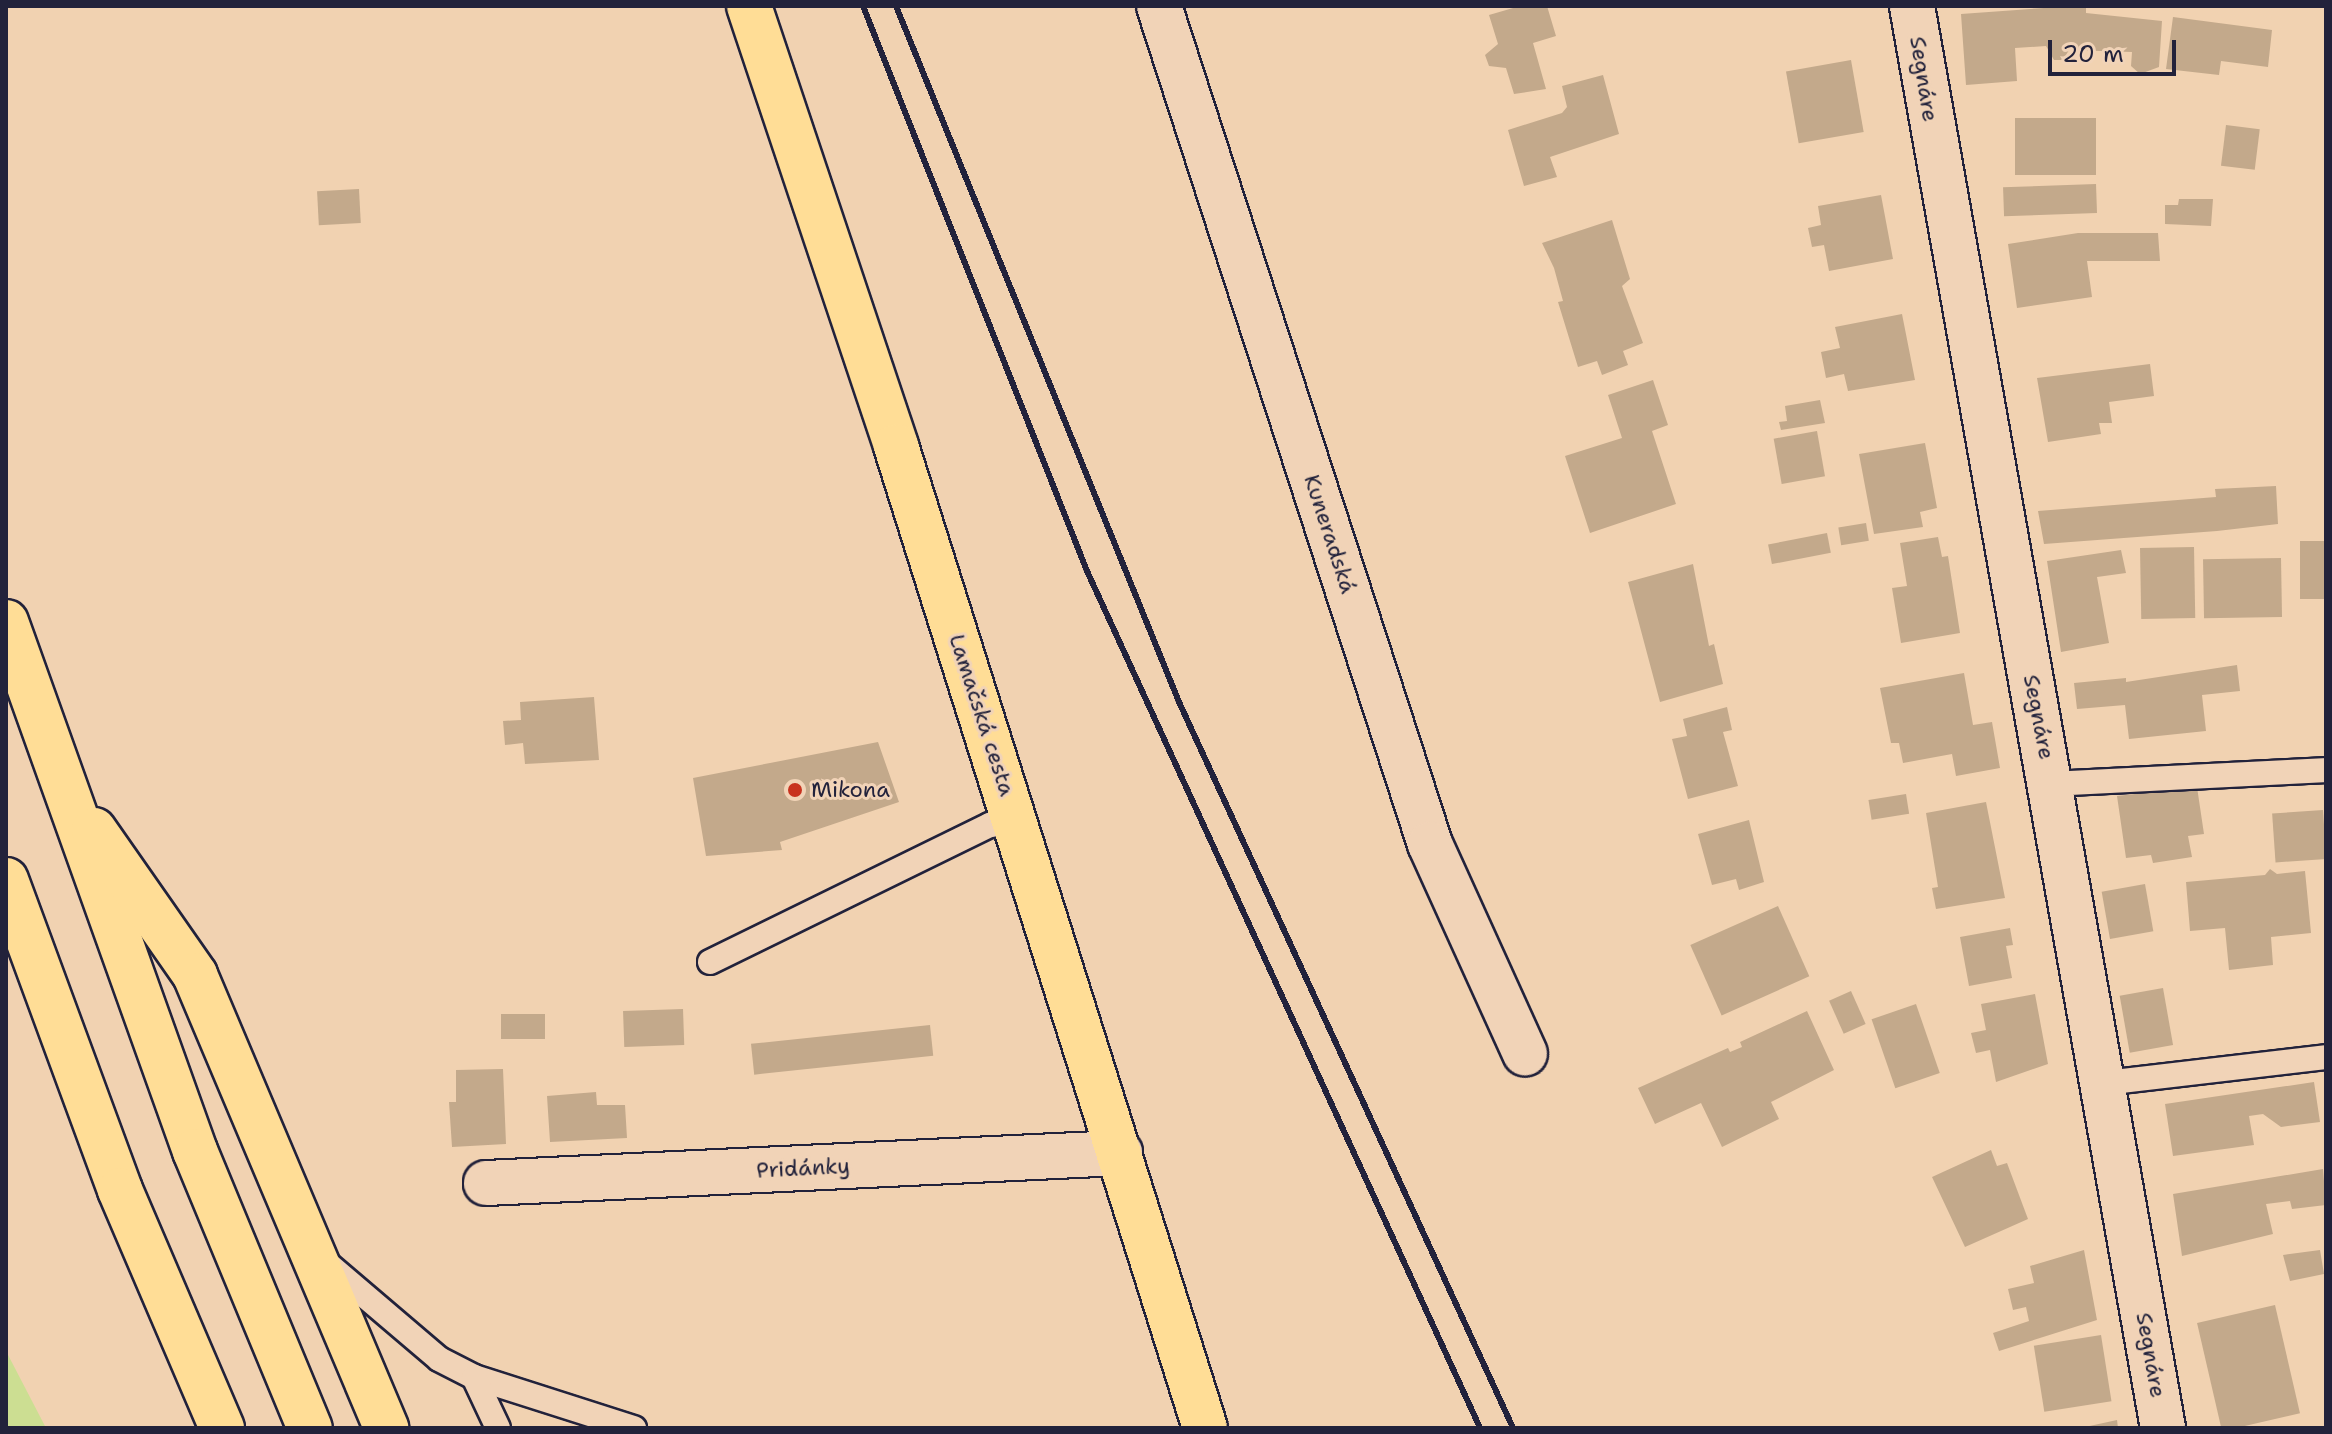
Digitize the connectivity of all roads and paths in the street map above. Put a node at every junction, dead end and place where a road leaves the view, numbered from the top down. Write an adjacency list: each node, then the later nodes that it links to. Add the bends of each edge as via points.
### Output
1 (749, 6): 8 (main road, Lamačská cesta)
2 (1159, 6): 11 (street, Kuneradská, via 1430,844)
3 (1912, 6): 7 (street, Segnáre)
4 (6, 622): 6 (main road)
5 (2326, 770): 7 (lane)
6 (58, 779): 16 (main road, via 195,975); 19 (main road, via 195,1151)
7 (2052, 784): 13 (street, Segnáre)
8 (1016, 822): 10 (lane, via 990,825); 14 (main road, Lamačská cesta)
9 (6, 880): 18 (main road, via 120,1190)
10 (710, 962)
11 (1525, 1053)
12 (2326, 1057): 13 (lane)
13 (2105, 1083): 24 (street, Segnáre)
14 (1120, 1153): 15 (street, Pridánky); 23 (main road, Lamačská cesta)
15 (486, 1183)
16 (304, 1242): 17 (lane, via 410,1338); 20 (main road)
17 (474, 1377): 21 (lane); 22 (lane)
18 (222, 1428)
19 (310, 1428)
20 (386, 1428)
21 (498, 1428)
22 (634, 1428)
23 (1205, 1428)
24 (2163, 1428)

